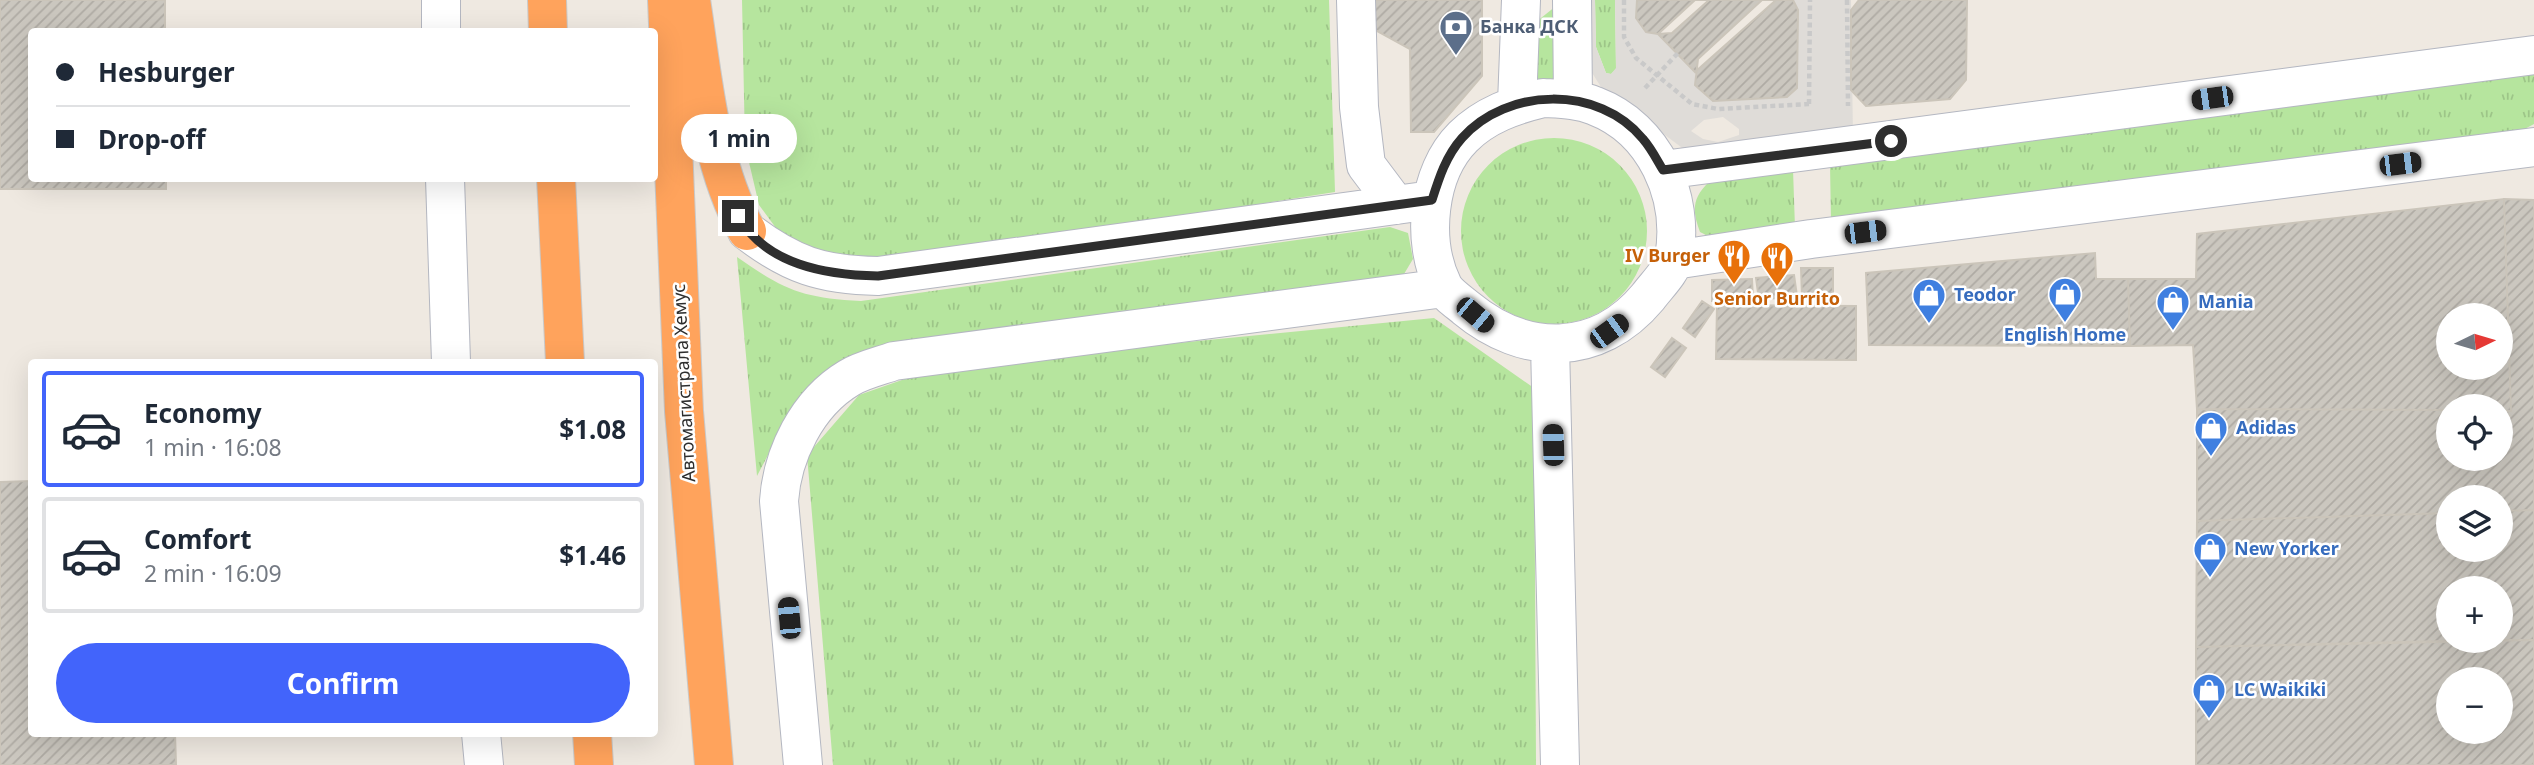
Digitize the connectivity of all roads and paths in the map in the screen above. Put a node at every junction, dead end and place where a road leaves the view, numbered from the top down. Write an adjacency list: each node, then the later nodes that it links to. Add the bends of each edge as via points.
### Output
1 (441, 0): 10 (street)
2 (547, 0): 11 (highway)
3 (667, 0): 32 (highway, Автомагистрала Хемус, via 684,411)
4 (691, 0): 22 (highway, via 706,99 730,200)
5 (1356, 0): 21 (street, via 1359,107 1367,165)
6 (1521, 0): 14 (street)
7 (1572, 0): 13 (street)
8 (1624, 0): 15 (path, via 1624,37 1636,58 1692,104 1718,109)
9 (1847, 0): 16 (path)
10 (441, 28)
11 (548, 28)
12 (2534, 55): 18 (street)
13 (1573, 100): 14 (street); 18 (street, via 1621,119 1643,138)
14 (1517, 104): 21 (street, via 1489,116 1462,137)
15 (1810, 104)
16 (1848, 118)
17 (2534, 147): 23 (street)
18 (1663, 170): 23 (street, via 1675,218)
19 (445, 182): 26 (street)
20 (556, 182): 27 (highway)
21 (1414, 202): 22 (street, via 878,276 806,267 775,253); 24 (street, via 1431,238)
22 (747, 231)
23 (1674, 260): 25 (street, via 1635,312 1609,331)
24 (1444, 288): 25 (street, via 1489,326 1522,340); 33 (street, via 894,361 850,377 827,395 806,422 780,473)
25 (1550, 345): 34 (street)
26 (452, 359)
27 (565, 359)
28 (481, 737): 30 (street)
29 (592, 737): 31 (highway)
30 (484, 765)
31 (594, 765)
32 (714, 765)
33 (803, 765)
34 (1560, 765)

